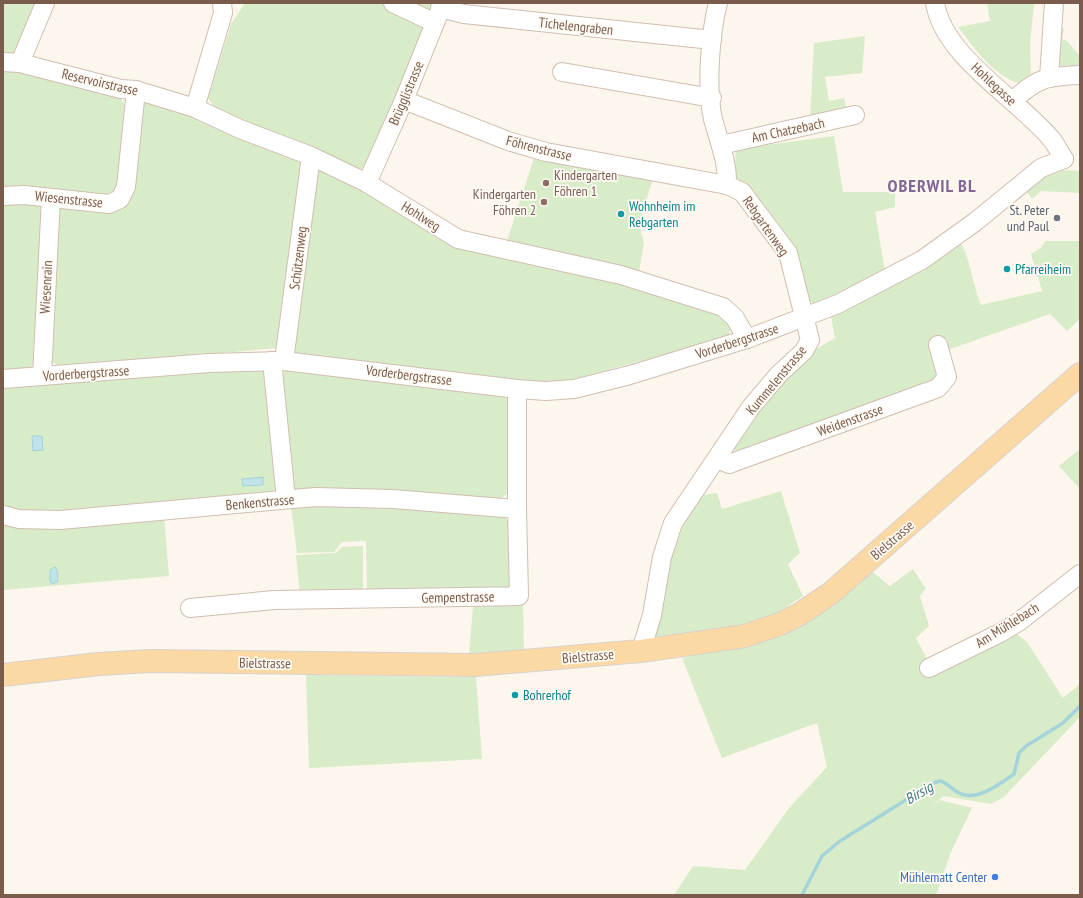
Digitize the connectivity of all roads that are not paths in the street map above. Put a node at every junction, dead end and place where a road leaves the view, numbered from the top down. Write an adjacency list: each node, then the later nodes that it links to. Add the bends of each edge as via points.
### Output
1 (45, 3): 9 (street)
2 (393, 3): 7 (street, Tichelengraben)
3 (718, 3): 8 (street)
4 (935, 3): 16 (street, Hohlegasse, via 937,16 952,40 977,71)
5 (1054, 3): 12 (street)
6 (225, 6): 17 (street)
7 (439, 11): 8 (street, Tichelengraben); 15 (street, Brügglistrasse)
8 (712, 40): 14 (street)
9 (12, 62): 13 (street, Reservoirstrasse, via 121,89)
10 (562, 72): 14 (street)
11 (1080, 74): 12 (street)
12 (1049, 78): 16 (street, via 1028,86)
13 (136, 90): 17 (street, Reservoirstrasse); 25 (street, Wiesenstrasse, via 126,187 120,199 109,204)
14 (712, 98): 19 (street, via 713,118)
15 (404, 100): 22 (street, Brügglistrasse); 23 (street, Föhrenstrasse, via 508,141 546,152)
16 (1013, 102): 21 (street, Hohlegasse)
17 (195, 108): 20 (street, Hohlweg, via 240,129)
18 (855, 115): 19 (street, Am Chatzebach)
19 (721, 145): 23 (street, via 728,170)
20 (311, 156): 22 (street, Hohlweg); 29 (street, Schützenweg)
21 (1072, 161): 26 (street, via 1041,168 922,260 838,304)
22 (367, 183): 27 (street, Hohlweg, via 458,239 621,275 723,306 735,318)
23 (727, 185): 26 (street, Rebgartenweg, via 742,192 788,253)
24 (3, 196): 25 (street, Wiesenstrasse)
25 (51, 198): 31 (street, Wiesenrain)
26 (805, 317): 27 (street, Vorderbergstrasse); 34 (street, Kummelenstrasse, via 810,340 804,351 779,374 751,407)
27 (747, 339): 33 (street, Vorderbergstrasse, via 630,375 574,388 546,391)
28 (938, 345): 34 (street, Weidenstrasse, via 947,377 938,388 729,464)
29 (278, 361): 31 (street, Vorderbergstrasse, via 211,363); 33 (street, Vorderbergstrasse); 35 (street, Schützenweg)
30 (1080, 374): 40 (main road, Bielstrasse, via 812,607 780,624 745,636)
31 (42, 376): 32 (street, Vorderbergstrasse)
32 (3, 379)
33 (518, 389): 36 (street, Gempenstrasse)
34 (717, 459): 40 (street, Kummelenstrasse, via 673,523 662,557 652,615)
35 (286, 500): 36 (street, Benkenstrasse, via 315,497 393,499); 37 (street, Benkenstrasse, via 60,520 19,519)
36 (517, 510): 39 (street, Gempenstrasse, via 519,596 274,600)
37 (3, 515)
38 (1080, 574): 41 (street, Am Mühlebach, via 1020,621)
39 (190, 608)
40 (641, 651): 42 (main road, Bielstrasse, via 475,665 150,662 99,664)
41 (930, 668)
42 (3, 675)

